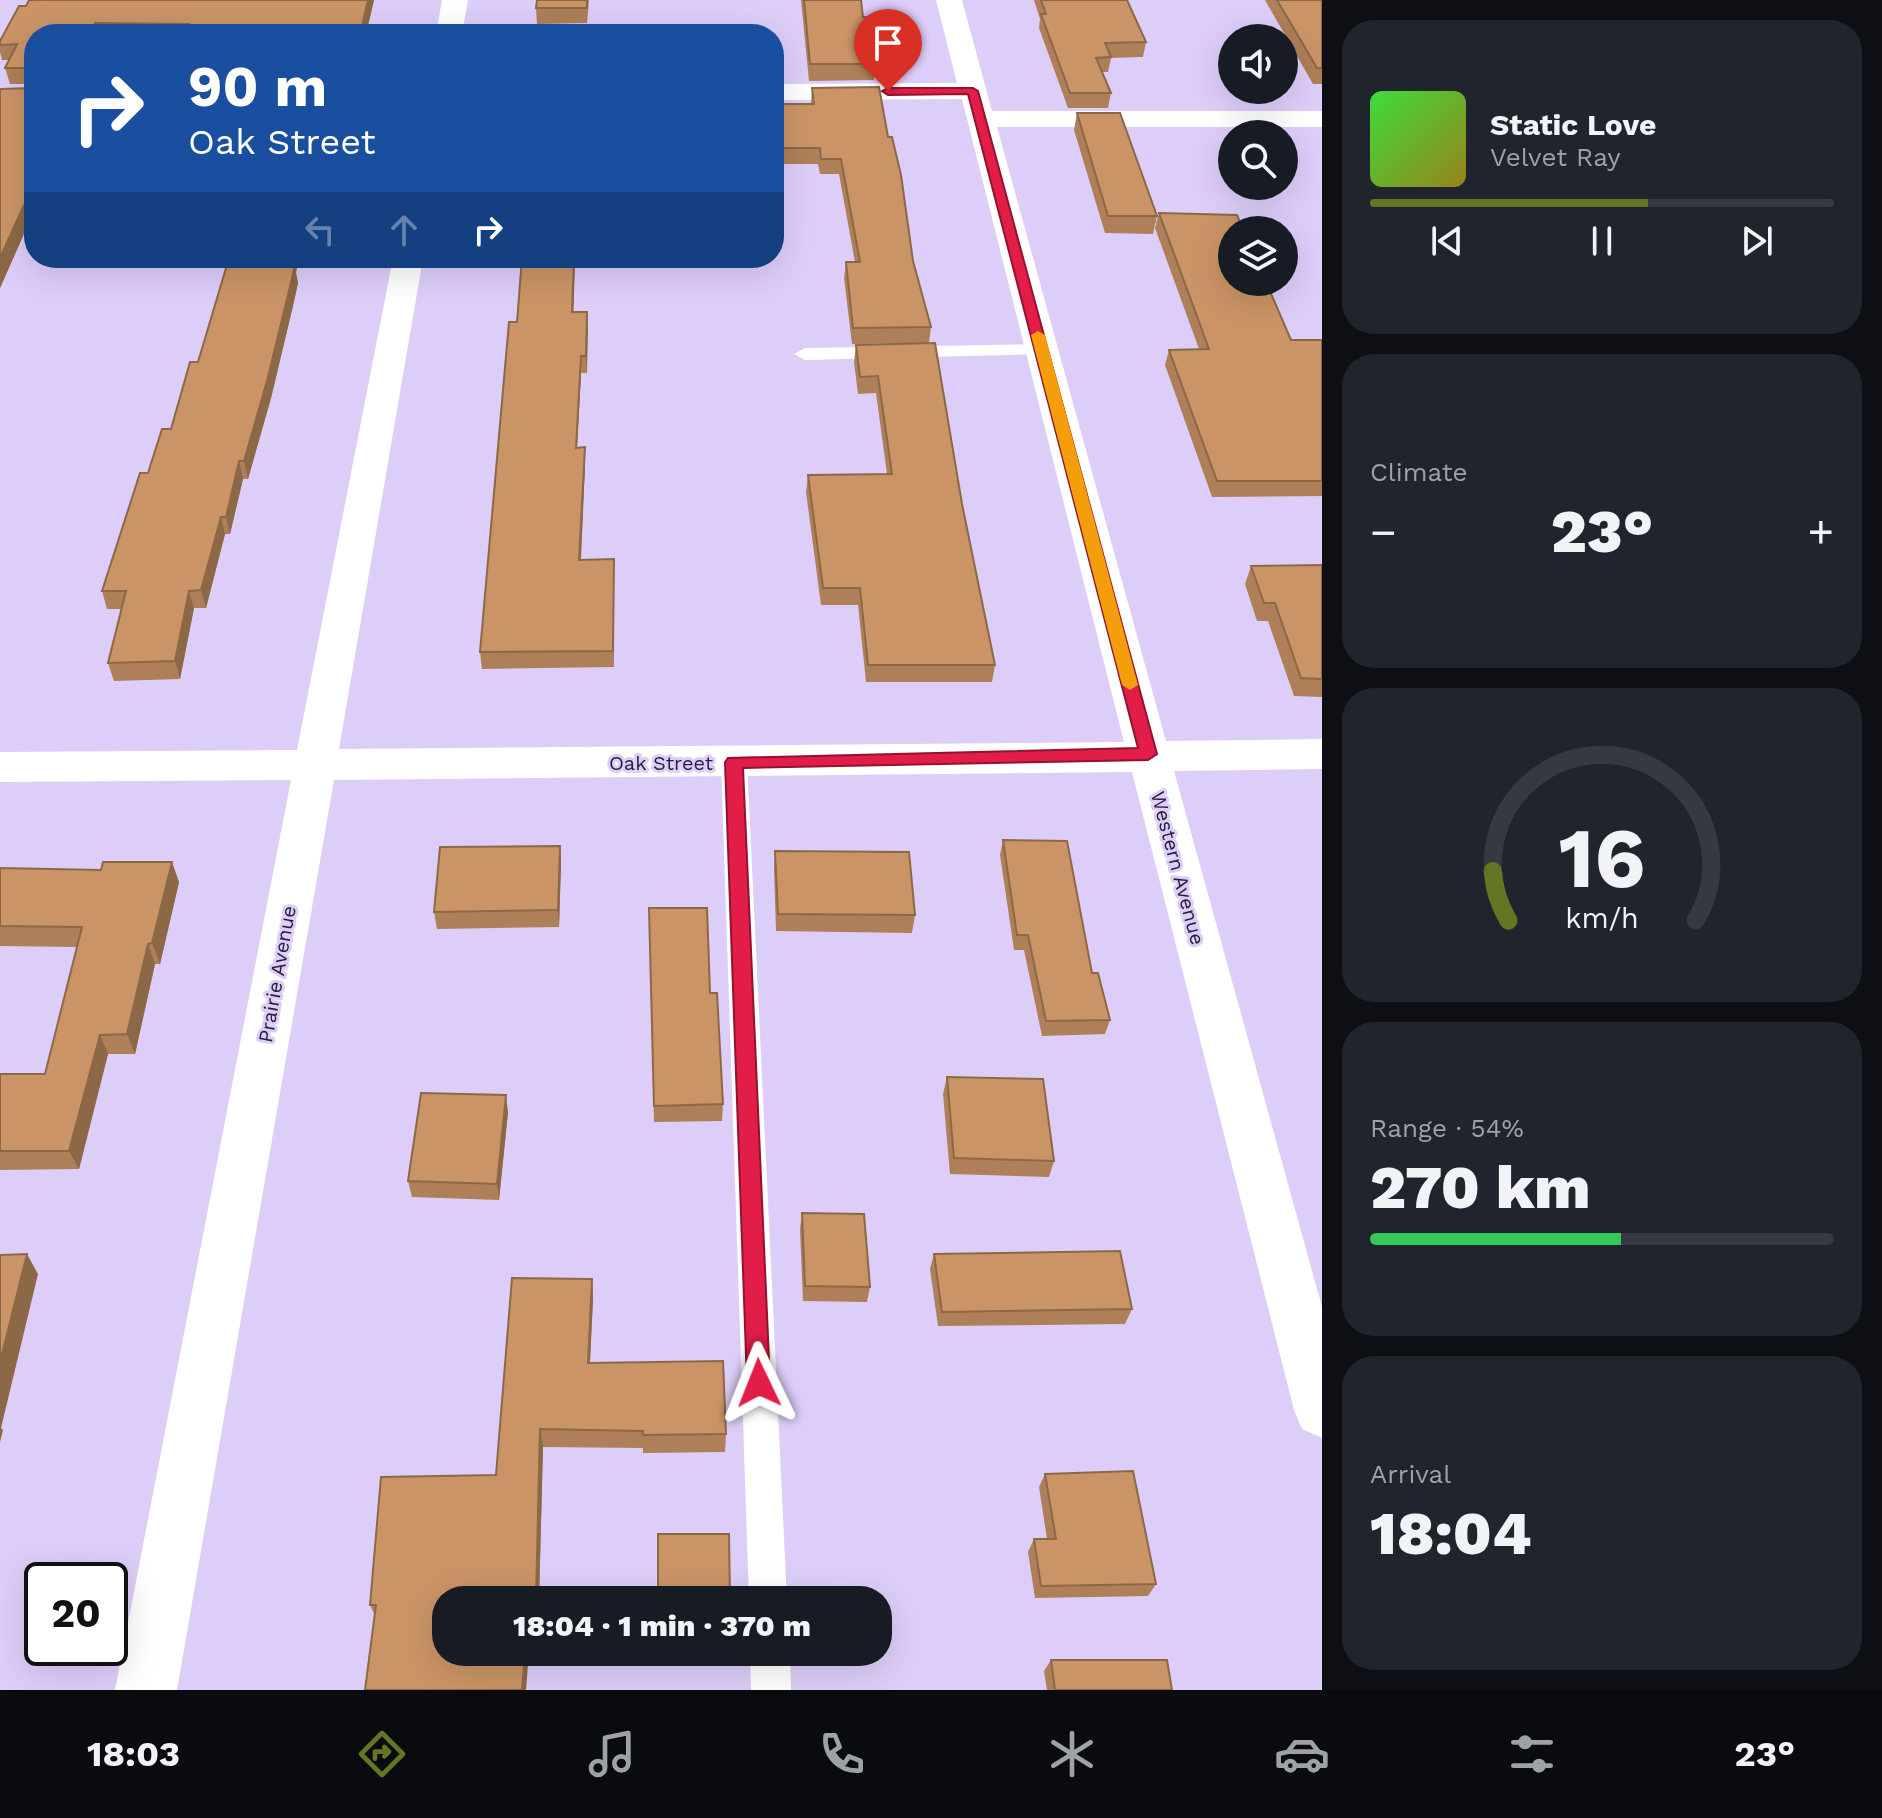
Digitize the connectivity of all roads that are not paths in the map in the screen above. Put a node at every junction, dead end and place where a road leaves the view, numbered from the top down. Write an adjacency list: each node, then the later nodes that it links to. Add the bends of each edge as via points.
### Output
1 (455, 0): 3 (street)
2 (949, 0): 5 (street, Western Avenue)
3 (451, 24)
4 (784, 93): 5 (street)
5 (977, 105): 6 (street); 9 (street, Western Avenue)
6 (1322, 119)
7 (406, 268): 13 (street, Prairie Avenue)
8 (806, 346): 9 (lane)
9 (1042, 350): 10 (street, Western Avenue)
10 (1148, 754): 11 (street, Oak Street); 12 (street, Oak Street); 15 (street, Western Avenue)
11 (1322, 754)
12 (734, 762): 13 (street, Oak Street); 16 (lane)
13 (316, 765): 14 (street, Oak Street); 18 (street, Prairie Avenue)
14 (0, 767)
15 (1322, 1410)
16 (767, 1586)
17 (770, 1666): 19 (lane)
18 (146, 1690)
19 (771, 1690)

